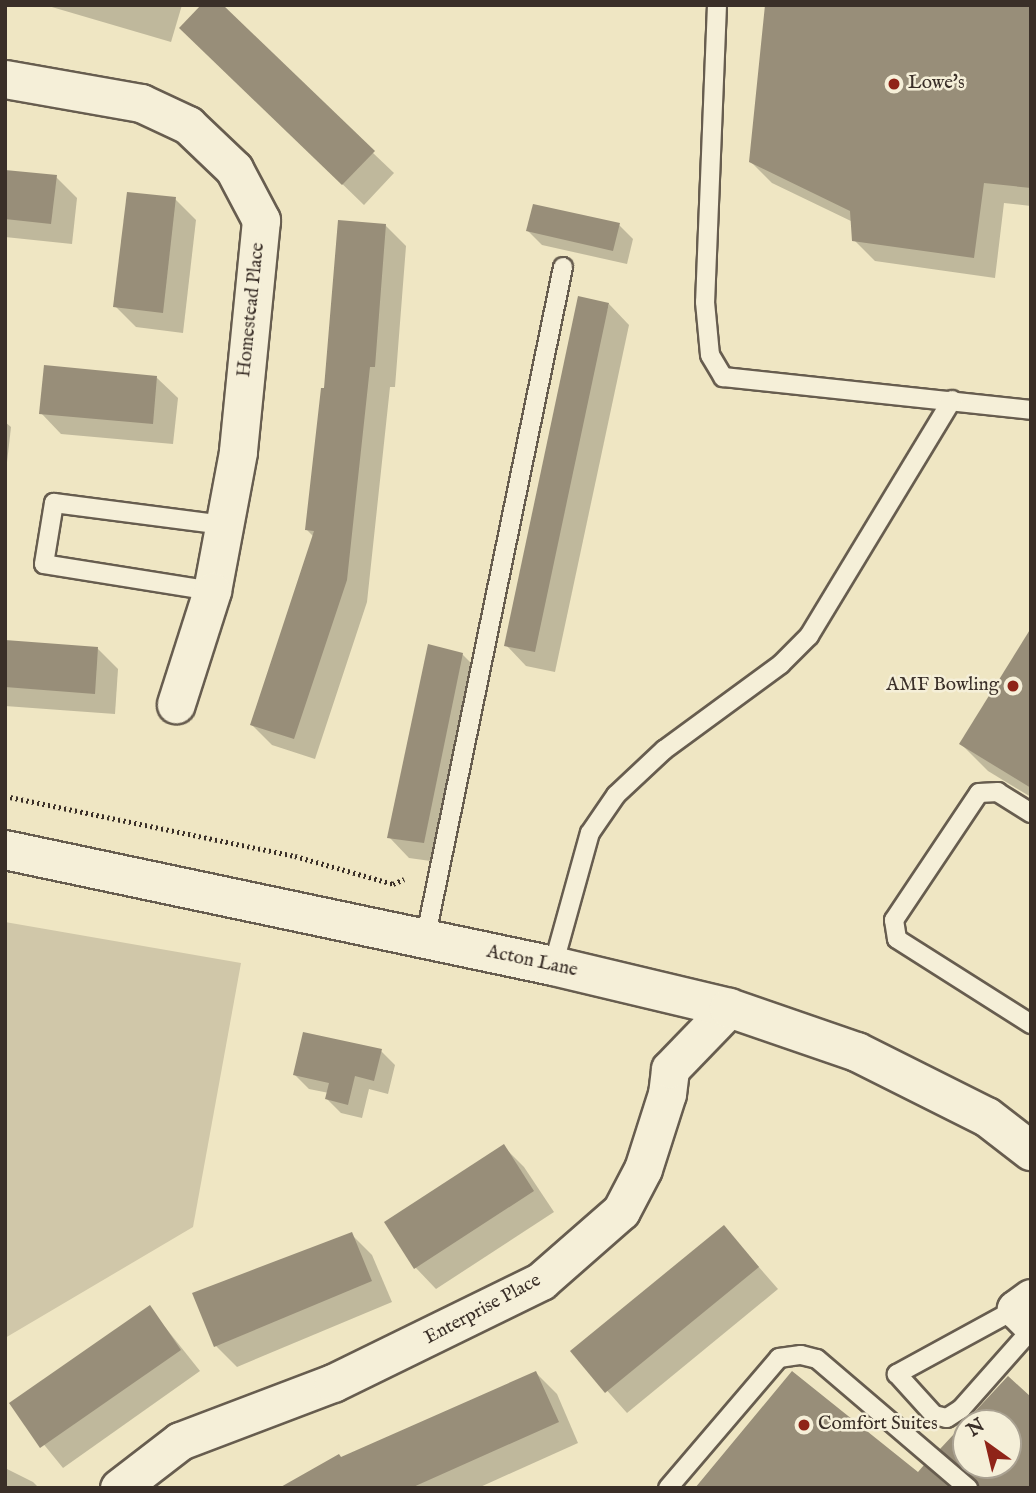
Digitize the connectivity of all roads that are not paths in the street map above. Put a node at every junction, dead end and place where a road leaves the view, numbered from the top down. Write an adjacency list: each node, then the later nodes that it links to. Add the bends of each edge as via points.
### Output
1 (717, 5): 4 (lane, via 705,302 710,355 723,377)
2 (5, 79): 6 (street, Homestead Place, via 109,96 188,125 234,169 250,197 261,220 238,452)
3 (563, 267): 11 (lane)
4 (952, 400): 5 (lane); 12 (lane, via 809,636 781,664 664,750 616,795 590,833)
5 (1031, 410)
6 (224, 525): 7 (street, Homestead Place); 7 (lane, via 54,503 44,564)
7 (212, 591): 8 (street, Homestead Place)
8 (176, 704)
9 (1031, 813): 14 (lane, via 998,792 979,793 894,920 897,939)
10 (5, 850): 11 (main road, Acton Lane)
11 (425, 940): 12 (main road, Acton Lane)
12 (553, 965): 13 (main road, Acton Lane)
13 (729, 1008): 15 (main road, Acton Lane, via 858,1052 987,1116); 17 (street, Enterprise Place, via 670,1069 667,1094 643,1169 621,1211 541,1281 333,1383 180,1441)
14 (1031, 1024)
15 (1031, 1151)
16 (1027, 1315): 16 (lane, via 897,1374 934,1415 947,1418 961,1409)
17 (119, 1488)
18 (668, 1488): 19 (lane, via 779,1358 801,1355 817,1359)
19 (968, 1488)

